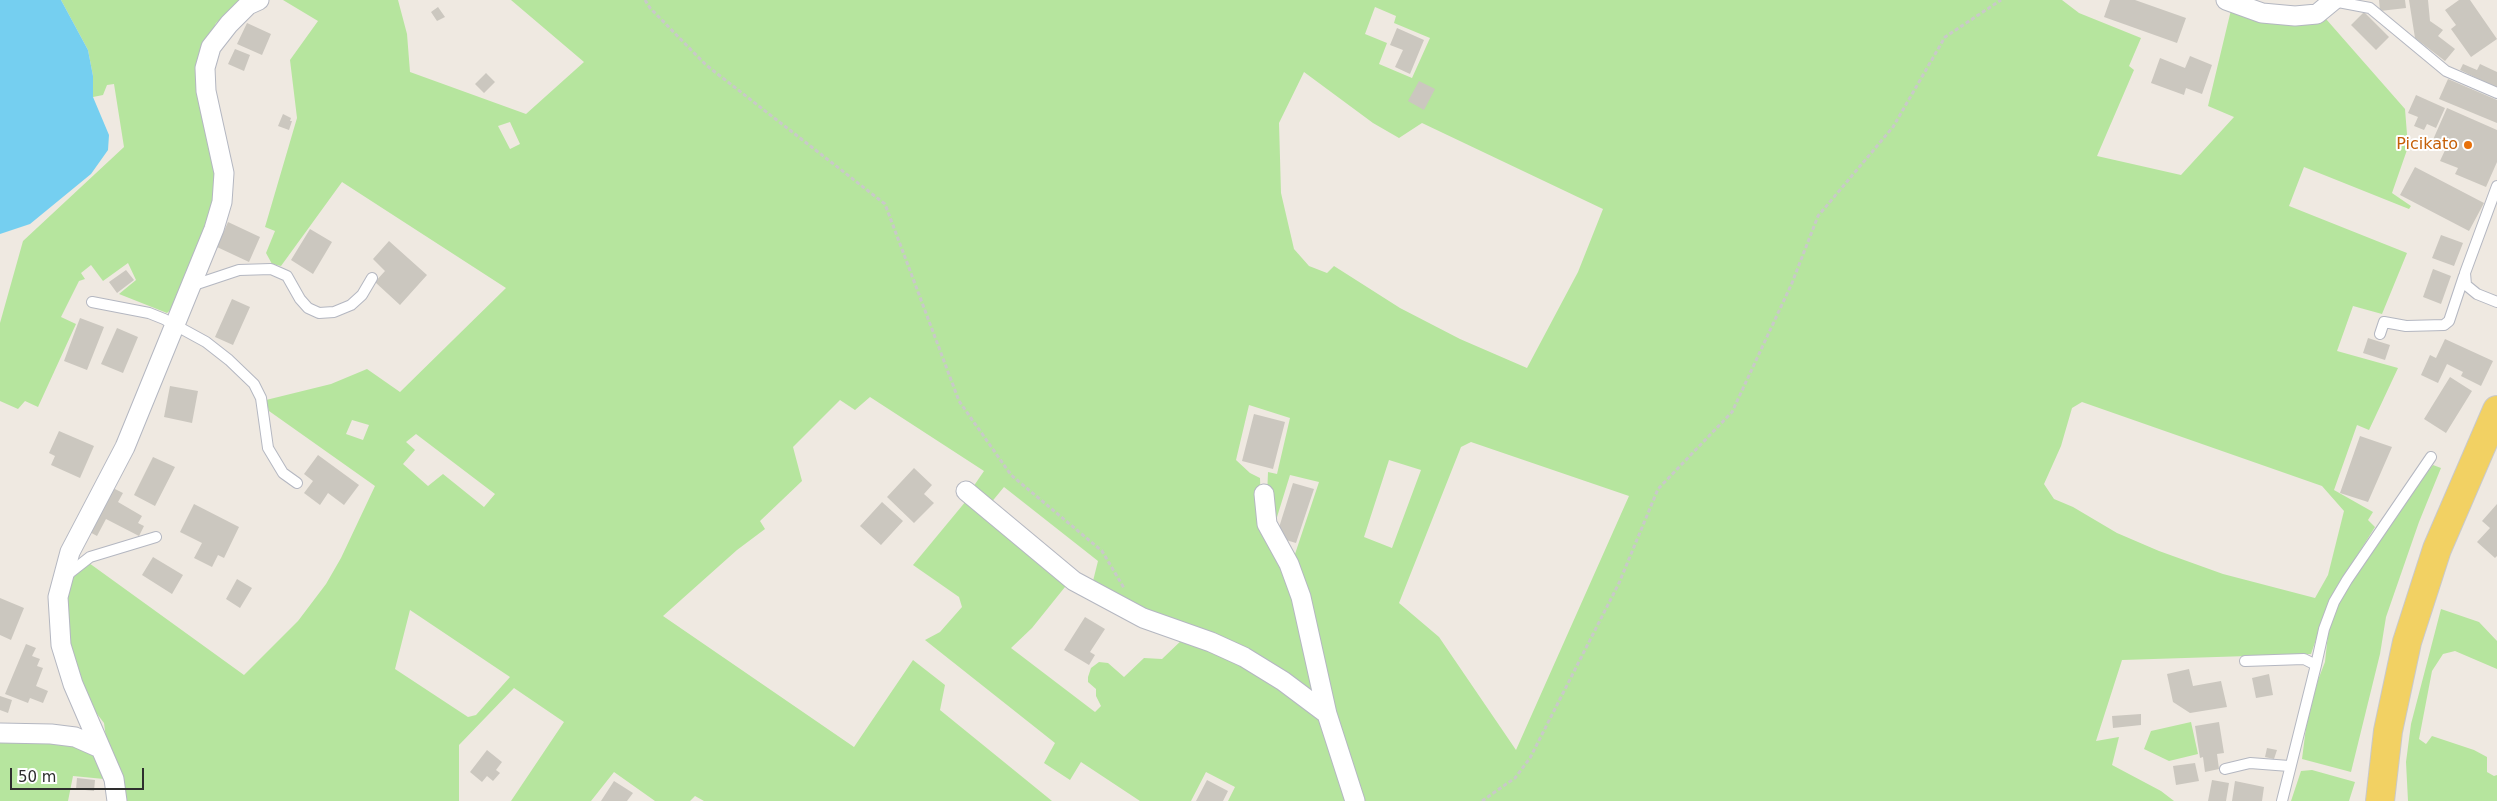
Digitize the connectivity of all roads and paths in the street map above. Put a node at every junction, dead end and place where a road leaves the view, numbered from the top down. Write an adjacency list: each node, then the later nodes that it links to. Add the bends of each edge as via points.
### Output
1 (259, 0): 10 (street, via 248,5 228,24 211,46 205,68 206,91 224,173 222,202 214,229)
2 (645, 0): 22 (path, via 706,65 885,204 959,400 1010,475 1102,551)
3 (2000, 0): 32 (path, via 1945,37 1893,127 1818,216 1792,283 1732,412 1658,489 1619,583 1530,758 1515,778)
4 (2226, 0): 5 (street, via 2262,13 2295,16 2318,14)
5 (2333, 1): 6 (lane, via 2370,8 2446,71)
6 (2497, 93)
7 (2497, 186): 8 (lane)
8 (2465, 273): 12 (lane, via 2466,285 2477,294); 14 (lane, via 2449,320 2444,324 2406,326 2384,322)
9 (372, 278): 10 (lane, via 362,295 351,305 334,312 320,313 308,308 287,276 271,269 239,270)
10 (190, 286): 13 (street)
11 (92, 302): 13 (lane, via 149,313)
12 (2497, 302)
13 (174, 325): 17 (lane, via 206,342 254,384 261,398 268,448 283,473); 21 (street, via 125,447 70,552)
14 (2380, 334)
15 (2497, 410): 34 (main road, via 2436,549 2407,642 2388,731)
16 (2432, 457): 24 (lane, via 2346,580 2324,629)
17 (297, 482)
18 (966, 491): 22 (street, via 1074,581)
19 (1264, 494): 25 (street, via 1267,524 1289,564 1301,597)
20 (156, 537): 21 (lane, via 90,557)
21 (61, 581): 27 (street, via 58,597 60,645)
22 (1143, 618): 25 (street, via 1244,657)
23 (2245, 661): 24 (lane, via 2304,660)
24 (2316, 665): 28 (lane)
25 (1327, 714): 31 (street)
26 (0, 733): 27 (street, via 75,737)
27 (100, 748): 30 (street, via 114,779)
28 (2289, 766): 29 (lane, via 2250,763); 33 (lane)
29 (2226, 769)
30 (117, 801)
31 (1355, 801)
32 (1482, 801)
33 (2282, 801)
34 (2380, 801)

